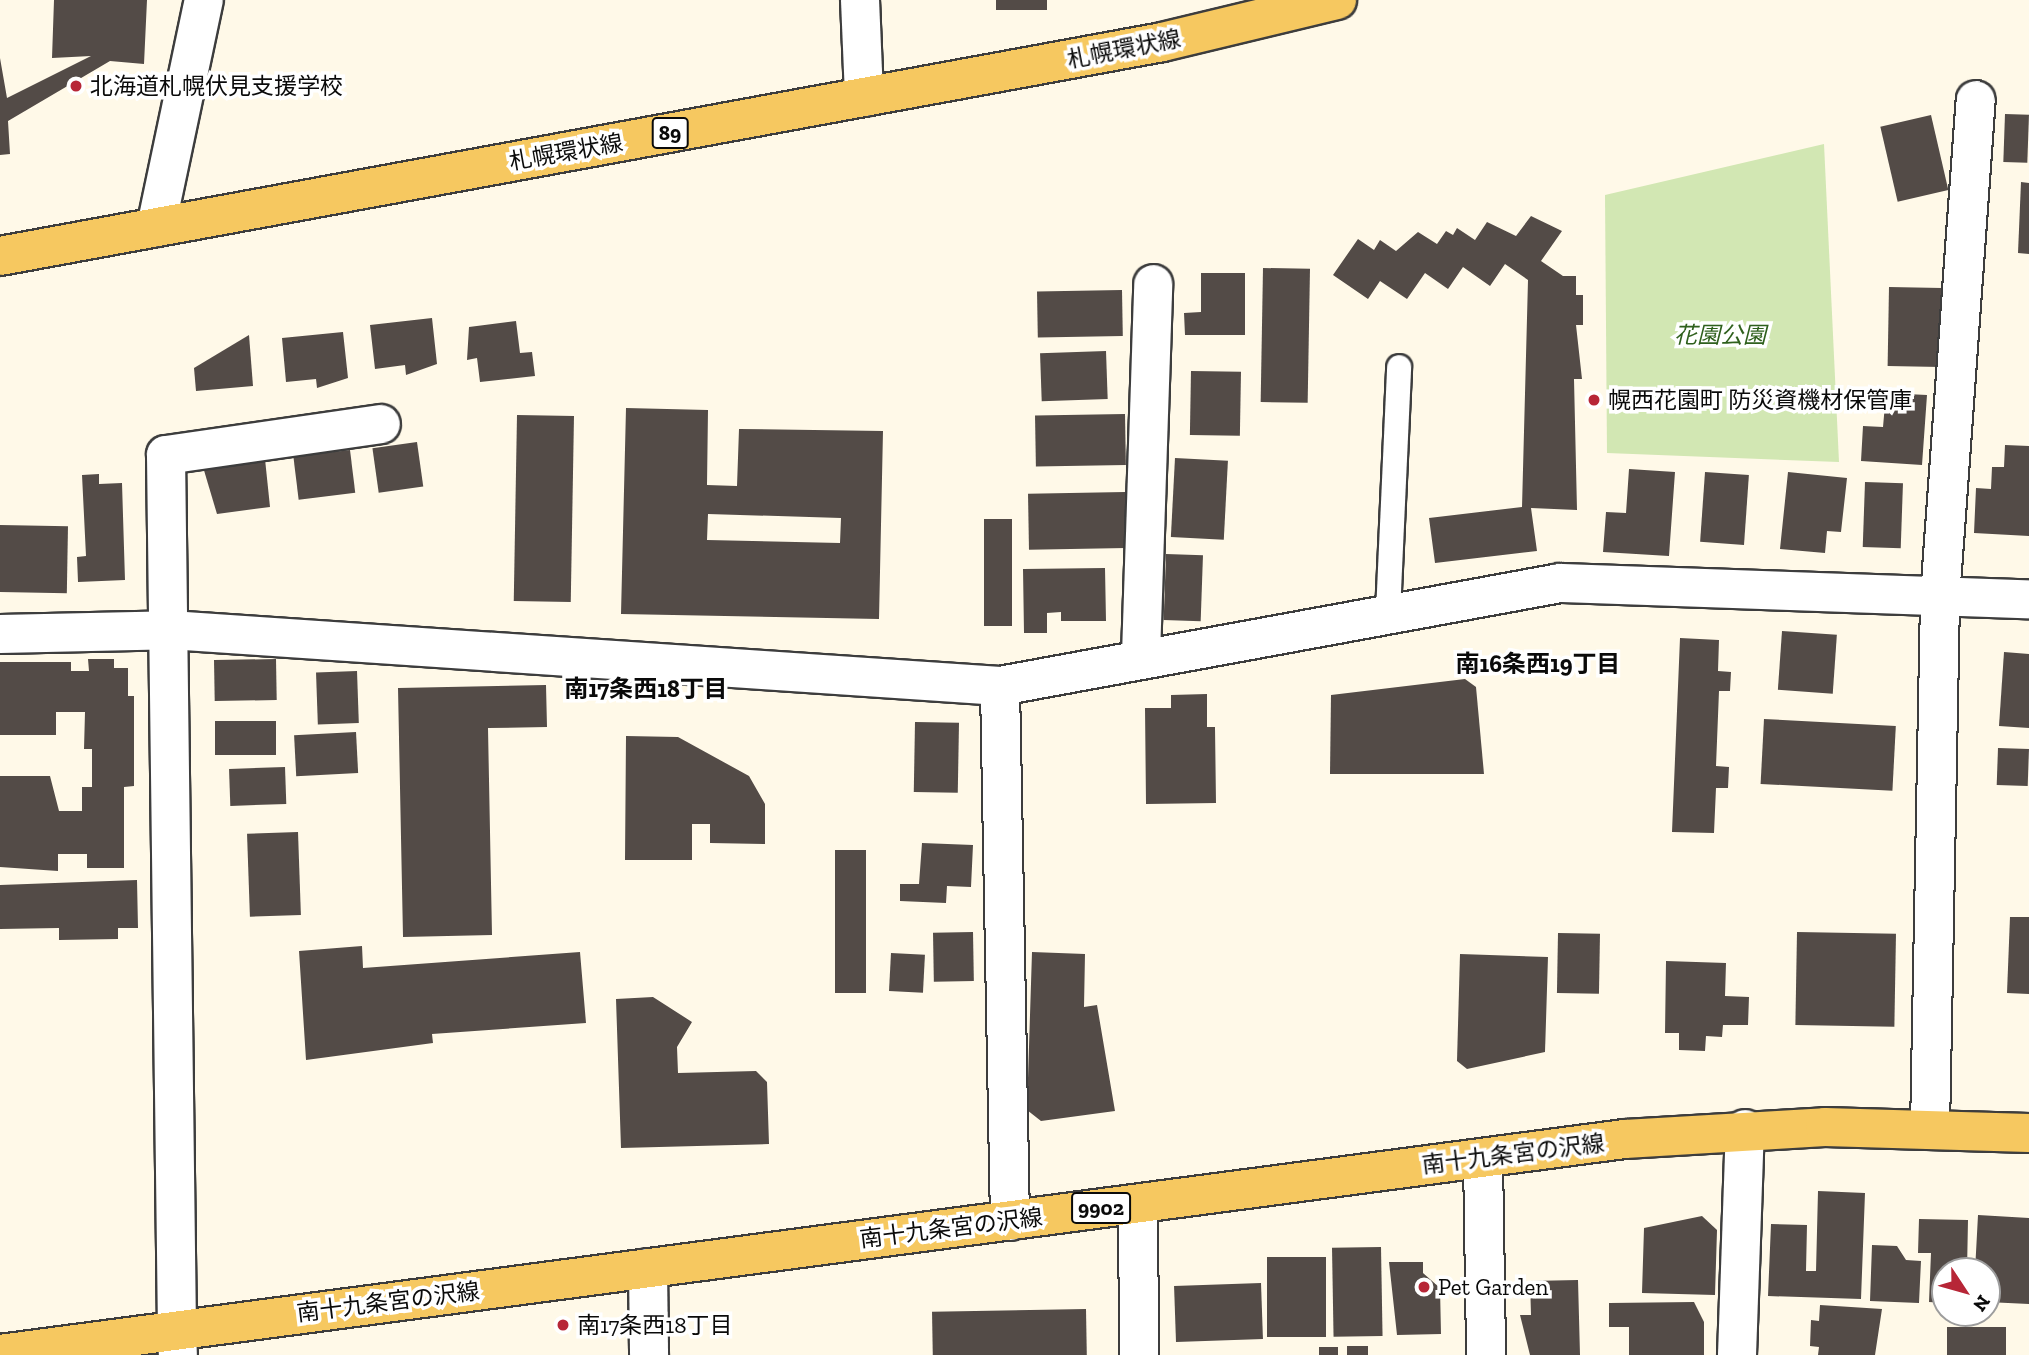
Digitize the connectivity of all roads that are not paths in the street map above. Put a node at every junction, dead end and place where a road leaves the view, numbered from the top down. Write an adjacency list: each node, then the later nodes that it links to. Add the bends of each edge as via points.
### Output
1 (204, 0): 6 (street)
2 (860, 0): 4 (street)
3 (1337, 0): 4 (main road, 札幌環状線 / 89, via 1162,42)
4 (864, 97): 6 (main road, 札幌環状線 / 89)
5 (1976, 100): 11 (street)
6 (156, 227): 7 (main road, 札幌環状線 / 89)
7 (0, 256)
8 (1153, 284): 16 (street)
9 (1399, 367): 13 (lane)
10 (381, 424): 14 (street, via 166,455)
11 (1940, 598): 12 (street); 13 (street, via 1559,583); 19 (street)
12 (2029, 599)
13 (1388, 612): 16 (street)
14 (170, 631): 15 (street); 17 (street); 25 (street)
15 (0, 634)
16 (1142, 655): 17 (street)
17 (1000, 686): 23 (street)
18 (1745, 1129): 19 (main road, 南十九条宮の沢線 / 9902); 21 (main road, 南十九条宮の沢線 / 9902); 30 (street)
19 (1930, 1130): 20 (main road, 南十九条宮の沢線 / 9902)
20 (2029, 1133)
21 (1483, 1157): 22 (main road, 南十九条宮の沢線 / 9902); 29 (street)
22 (1138, 1204): 23 (main road, 南十九条宮の沢線 / 9902); 28 (street)
23 (1010, 1220): 24 (main road, 南十九条宮の沢線 / 9902)
24 (648, 1268): 25 (main road, 南十九条宮の沢線 / 9902); 27 (street)
25 (177, 1343): 26 (main road, 南十九条宮の沢線 / 9902)
26 (0, 1354)
27 (649, 1355)
28 (1139, 1355)
29 (1486, 1355)
30 (1737, 1355)

